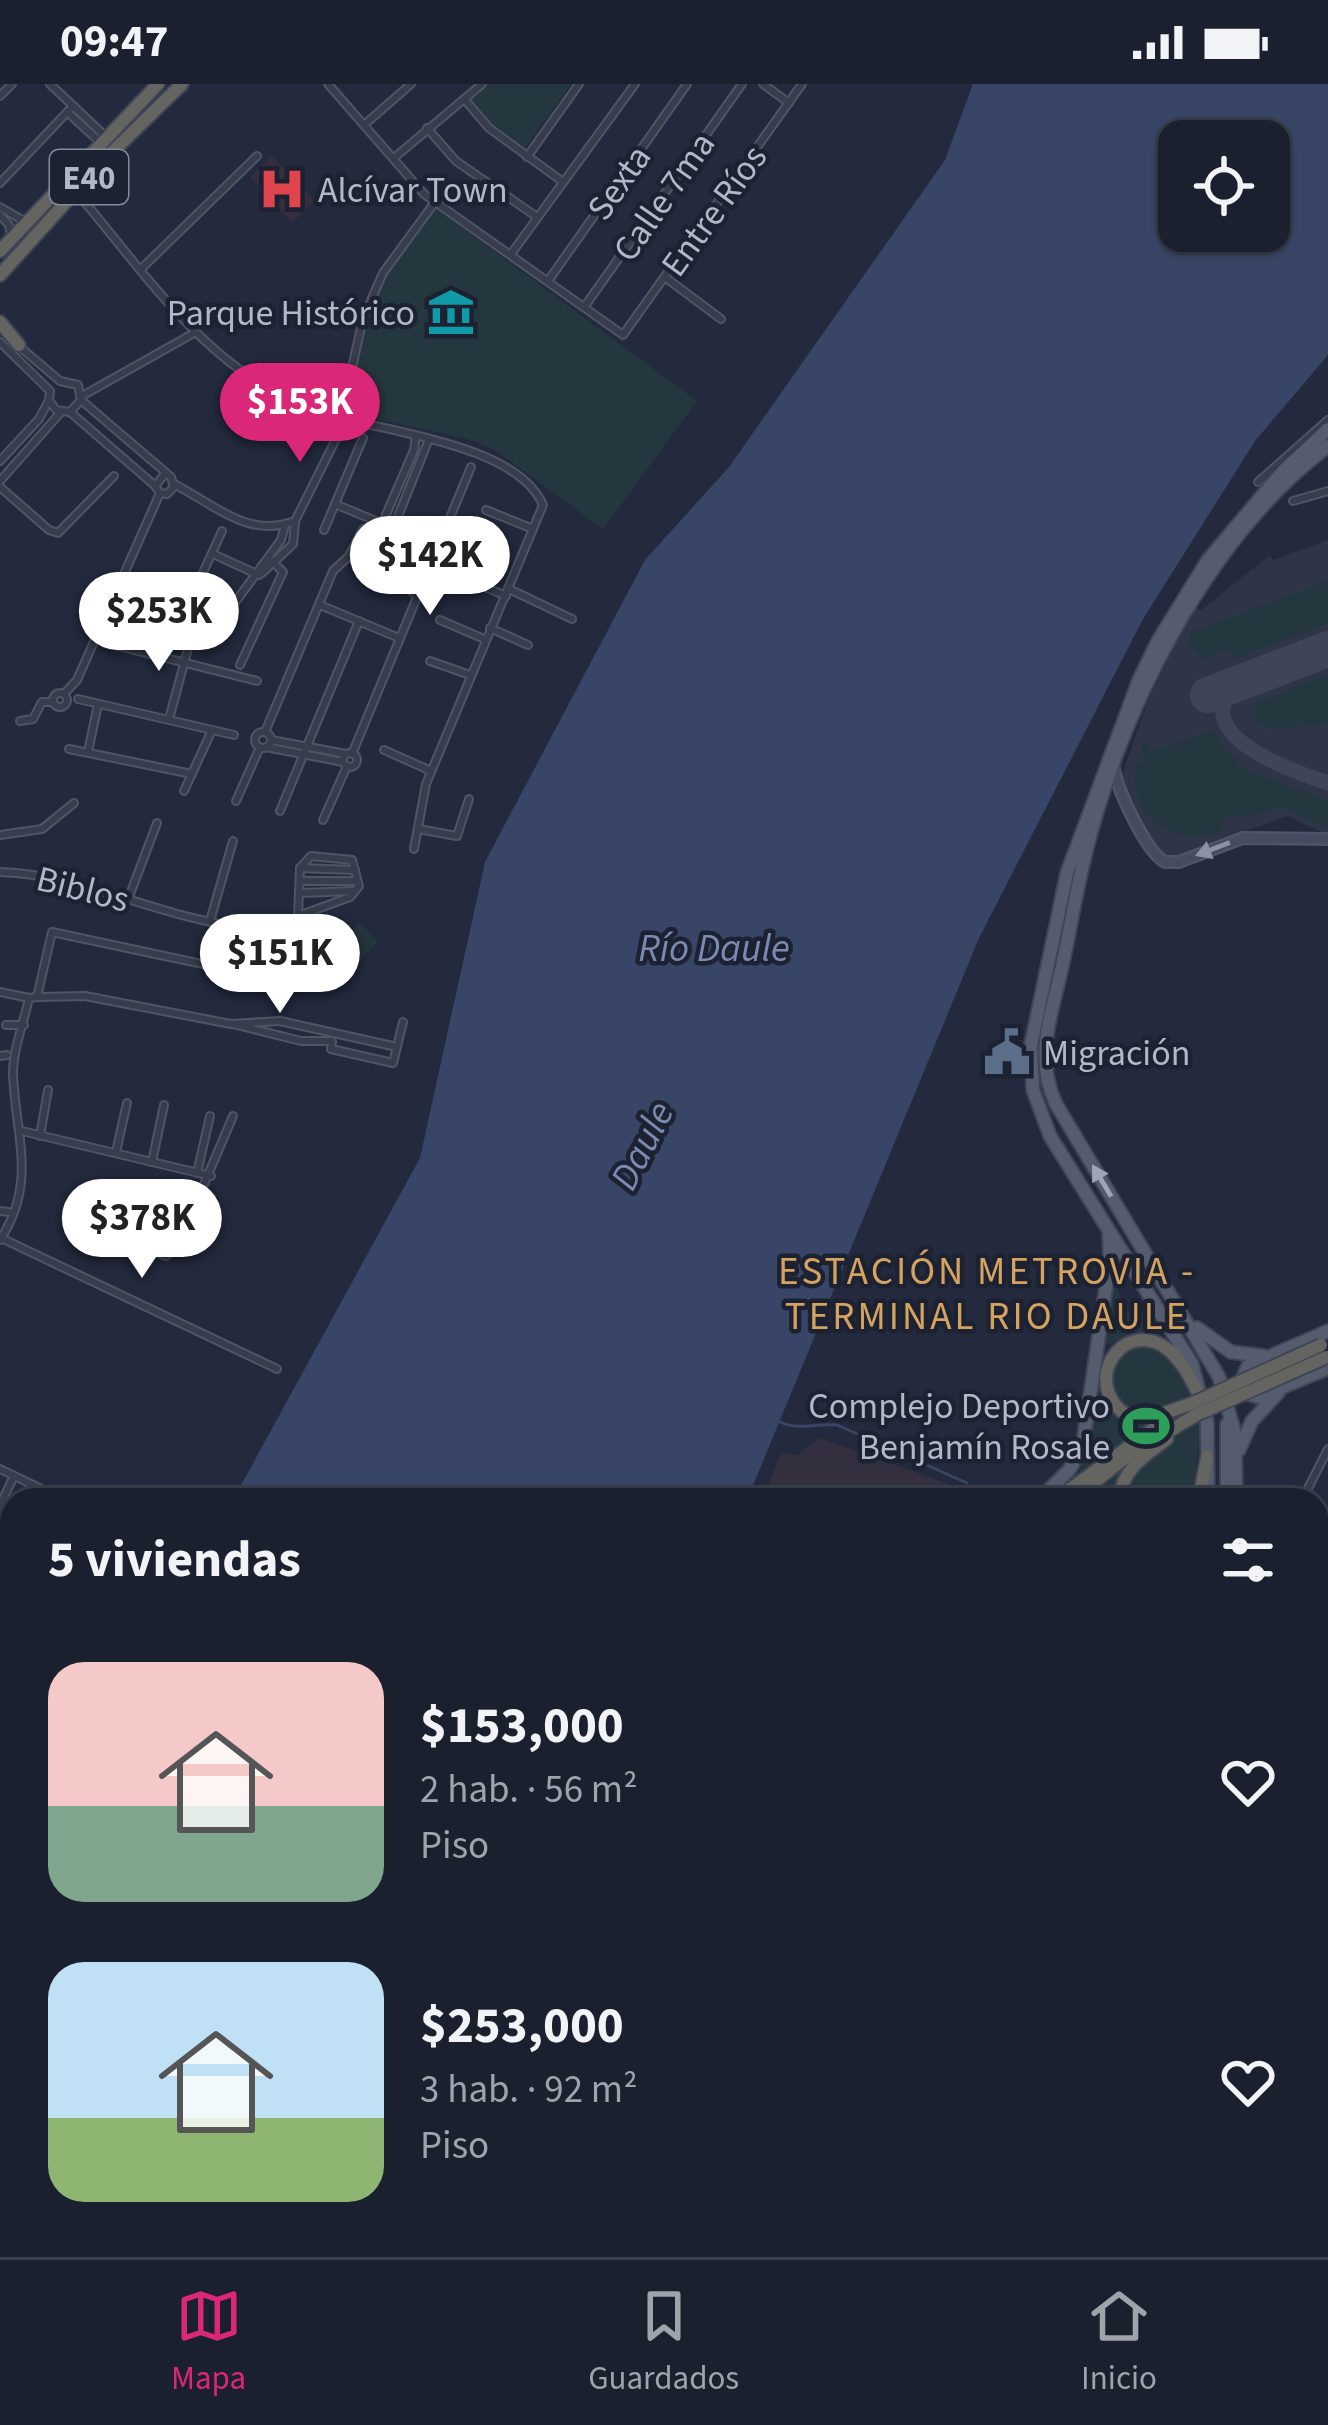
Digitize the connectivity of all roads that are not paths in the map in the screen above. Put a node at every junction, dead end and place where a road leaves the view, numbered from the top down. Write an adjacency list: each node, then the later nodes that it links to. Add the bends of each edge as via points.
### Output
1 (12, 84): 15 (street)
2 (50, 84): 18 (street)
3 (158, 84): 22 (highway, E40)
4 (173, 84): 19 (highway)
5 (182, 84): 19 (highway, E40)
6 (411, 84): 20 (street)
7 (482, 84): 16 (street)
8 (579, 84): 24 (street)
9 (635, 84): 27 (street)
10 (688, 84): 40 (street, Sexta)
11 (742, 84): 41 (street, Calle 7ma)
12 (763, 84): 17 (street)
13 (802, 84): 17 (street, Entre Ríos)
14 (333, 86): 20 (street)
15 (0, 97)
16 (465, 100): 21 (street); 24 (street)
17 (789, 103): 39 (street, Entre Ríos)
18 (70, 109): 22 (street); 28 (street)
19 (143, 120): 29 (highway, E40)
20 (364, 125): 25 (street)
21 (427, 128): 25 (street); 32 (street, via 455,161)
22 (103, 139): 26 (highway, E40)
23 (257, 157): 37 (street)
24 (526, 157): 27 (street)
25 (394, 158): 30 (street)
26 (64, 181): 33 (highway, E40); 36 (highway)
27 (563, 182): 32 (street)
28 (0, 183)
29 (76, 191): 37 (street); 38 (highway, E40)
30 (434, 202): 35 (street); 55 (street, via 372,298)
31 (0, 211): 33 (street); 34 (street, via 9,225)
32 (537, 217): 35 (street)
33 (27, 221): 34 (highway, E40)
34 (3, 247)
35 (511, 254): 40 (street)
36 (0, 262)
37 (141, 269): 44 (street)
38 (0, 274)
39 (664, 278): 41 (street, Entre Ríos, via 623,335); 42 (street)
40 (548, 281): 41 (street)
41 (584, 307)
42 (721, 319)
43 (0, 325): 46 (highway)
44 (194, 333): 50 (street); 55 (street, via 268,389)
45 (0, 342): 48 (street)
46 (19, 346): 47 (street)
47 (35, 360): 48 (street); 49 (street)
48 (28, 368): 52 (street)
49 (60, 381): 51 (street); 52 (street)
50 (103, 382): 51 (street); 53 (street)
51 (78, 385): 53 (street)
52 (50, 396): 54 (street); 61 (street)
53 (82, 398): 54 (street); 63 (street)
54 (65, 412): 66 (street); 68 (street)
55 (341, 417): 57 (street); 76 (street)
56 (1328, 424): 65 (street); 166 (main road, via 1240,519 1157,641 1067,873 1031,1075 1041,1118)
57 (416, 436): 59 (street); 73 (street)
58 (363, 438): 71 (street)
59 (429, 439): 75 (street); 81 (street, via 480,453 531,486 542,503)
60 (1328, 446): 123 (main road, via 1215,565 1166,644)
61 (0, 461)
62 (471, 466): 84 (street)
63 (164, 475): 67 (street); 68 (street)
64 (114, 476): 66 (street, via 58,533)
65 (1258, 482)
66 (0, 484)
67 (174, 484): 68 (street, via 170,493); 78 (street, via 230,518 267,529)
68 (157, 489): 113 (street, via 64,706 41,702 33,719)
69 (1328, 490): 70 (street)
70 (1293, 501)
71 (334, 505): 74 (street); 82 (street)
72 (486, 510): 81 (street)
73 (386, 514): 75 (street); 77 (street)
74 (364, 517): 77 (street); 79 (street)
75 (397, 519): 80 (street)
76 (295, 521): 78 (street); 87 (street, via 296,538)
77 (382, 524): 79 (street); 80 (street)
78 (285, 525): 87 (street)
79 (368, 527): 86 (street)
80 (393, 529): 84 (street); 88 (street, via 403,546)
81 (533, 529): 91 (street)
82 (324, 530)
83 (222, 532): 85 (street)
84 (437, 547): 92 (street)
85 (212, 553): 89 (street); 104 (street)
86 (349, 556): 88 (street); 93 (street)
87 (272, 561): 89 (street); 107 (street, via 284,572)
88 (391, 574): 92 (street)
89 (259, 575): 94 (street)
90 (460, 576): 91 (street)
91 (507, 592): 96 (street); 98 (street)
92 (417, 596): 99 (street)
93 (320, 604): 97 (street); 115 (street)
94 (228, 612): 101 (street, via 197,628); 101 (street, via 223,625)
95 (440, 620): 100 (street)
96 (572, 620)
97 (359, 621): 99 (street); 119 (street)
98 (490, 628): 100 (street); 103 (street)
99 (399, 638): 122 (street)
100 (484, 639): 108 (street)
101 (191, 642): 106 (street)
102 (106, 643): 104 (street)
103 (528, 645)
104 (164, 658): 106 (street)
105 (430, 661): 108 (street)
106 (184, 663): 109 (street); 112 (street)
107 (240, 665)
108 (470, 675): 124 (street)
109 (257, 681)
110 (78, 699): 111 (street)
111 (98, 704): 112 (street); 121 (street)
112 (169, 719): 114 (street)
113 (20, 721)
114 (212, 730): 116 (street); 125 (street)
115 (265, 732): 117 (street); 117 (street, via 255,737)
116 (234, 735)
117 (266, 745): 119 (street); 128 (street)
118 (69, 749): 121 (street)
119 (306, 750): 122 (street); 130 (street)
120 (384, 750): 124 (street)
121 (88, 752): 125 (street)
122 (347, 759): 131 (street)
123 (1114, 766): 135 (main road, one-way to 123, via 1243,838 1165,862 1151,850); 169 (main road, one-way to 123, via 1056,1104 1045,1069 1045,1032 1084,860)
124 (431, 771): 133 (street)
125 (192, 774): 126 (street)
126 (184, 791)
127 (470, 799): 133 (street, via 456,837)
128 (236, 801)
129 (74, 802): 134 (street, via 42,829)
130 (280, 812)
131 (323, 820)
132 (157, 823): 143 (street)
133 (418, 830): 137 (street)
134 (0, 835)
135 (1328, 839)
136 (233, 841): 145 (street)
137 (414, 849)
138 (0, 872): 143 (street, Biblos)
139 (358, 880): 140 (street); 140 (street, via 352,860 310,856); 141 (street)
140 (299, 881): 142 (street)
141 (357, 891): 142 (street); 144 (street)
142 (301, 893): 144 (street)
143 (129, 897): 145 (street, Biblos)
144 (298, 916): 146 (street)
145 (210, 921): 146 (street, Biblos)
146 (274, 936): 148 (street, via 263,977 52,932)
147 (0, 992): 148 (street)
148 (33, 998): 150 (street, via 85,996); 152 (street)
149 (403, 1022): 154 (street)
150 (230, 1024): 153 (street, via 301,1041); 153 (street, via 280,1021)
151 (6, 1025): 152 (street)
152 (24, 1025): 160 (street, via 13,1070)
153 (335, 1038): 154 (street); 154 (street, via 331,1049 393,1063)
154 (397, 1047)
155 (47, 1090): 161 (street)
156 (127, 1103): 162 (street)
157 (164, 1105): 163 (street)
158 (210, 1116): 164 (street)
159 (233, 1116): 165 (street)
160 (21, 1131): 161 (street); 167 (street, via 19,1211)
161 (40, 1136): 162 (street)
162 (116, 1154): 163 (street)
163 (152, 1162): 164 (street)
164 (196, 1173): 165 (street)
165 (211, 1176): 168 (street, via 171,1255 124,1238)
166 (1107, 1226): 176 (main road, via 1184,1348); 187 (main road, via 1110,1260 1084,1443)
167 (1, 1239): 173 (street)
168 (110, 1249)
169 (1188, 1320): 171 (main road, via 1231,1352); 175 (main road)
170 (1326, 1347): 171 (main road); 176 (highway, bridge)
171 (1271, 1355): 174 (main road, via 1242,1373 1244,1390 1259,1397)
172 (1328, 1368): 174 (main road)
173 (277, 1369)
174 (1289, 1386): 181 (main road, via 1247,1429)
175 (1228, 1404): 181 (main road); 192 (main road)
176 (1198, 1408): 176 (highway, via 1145,1418 1120,1410 1108,1394 1107,1368 1118,1351 1142,1340 1160,1344 1177,1358); 178 (highway); 178 (highway); 179 (main road)
177 (1328, 1449): 182 (street)
178 (1129, 1455): 188 (highway); 189 (highway); 190 (highway)
179 (1207, 1457): 191 (highway)
180 (0, 1469): 184 (street)
181 (1236, 1469): 193 (main road)
182 (1314, 1472): 183 (street); 194 (street)
183 (1328, 1475)
184 (14, 1476): 185 (street); 186 (street)
185 (8, 1488)
186 (38, 1488)
187 (1051, 1488)
188 (1074, 1488)
189 (1087, 1488)
190 (1122, 1488)
191 (1204, 1488)
192 (1227, 1488)
193 (1236, 1488)
194 (1307, 1488)

